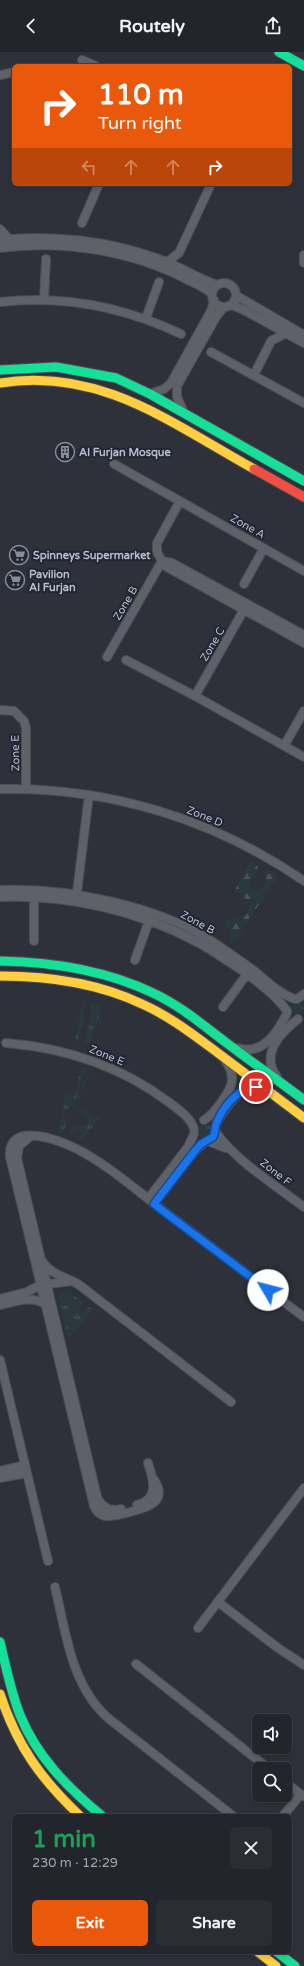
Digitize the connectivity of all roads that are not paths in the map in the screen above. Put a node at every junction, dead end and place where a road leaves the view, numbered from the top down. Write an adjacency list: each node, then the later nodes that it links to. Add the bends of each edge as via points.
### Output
1 (279, 52): 4 (street)
2 (82, 60): 3 (street)
3 (91, 64)
4 (304, 66)
5 (12, 72): 6 (street)
6 (0, 75)
7 (98, 186): 9 (street)
8 (210, 186): 14 (street)
9 (82, 222)
10 (0, 229): 11 (street)
11 (9, 239): 12 (street); 17 (street, via 84,241)
12 (0, 240)
13 (0, 248): 23 (street, via 45,245 109,253 161,268 206,289)
14 (179, 253): 17 (street); 19 (street)
15 (304, 255): 18 (street)
16 (46, 259): 24 (street)
17 (167, 262): 19 (street)
18 (304, 263)
19 (181, 268): 21 (street)
20 (158, 282): 27 (street)
21 (217, 284): 22 (street, via 231,284); 23 (street)
22 (237, 296): 26 (street); 31 (street)
23 (213, 297): 26 (street, via 216,304); 38 (street, via 211,310 171,383 164,389)
24 (44, 300): 25 (street); 27 (street, via 105,307)
25 (0, 302)
26 (228, 306): 28 (street, via 242,309); 40 (street, via 216,317 177,386 178,402)
27 (146, 318): 30 (street)
28 (268, 323): 29 (street); 32 (street)
29 (286, 333): 32 (street); 33 (street)
30 (181, 334)
31 (304, 335)
32 (271, 341): 36 (street)
33 (304, 343)
34 (211, 352): 36 (street)
35 (0, 370): 38 (street, via 67,367 116,378)
36 (254, 375): 39 (street)
37 (0, 383): 43 (street, via 56,380 104,390 138,404)
38 (150, 394): 40 (street)
39 (304, 403)
40 (184, 413): 42 (street)
41 (114, 464): 46 (street, Zone A)
42 (282, 469): 43 (street); 44 (street)
43 (276, 481): 45 (street)
44 (304, 482)
45 (304, 497)
46 (180, 501): 47 (street, Zone A); 48 (street, via 158,543 157,552)
47 (264, 548): 49 (street, Zone A); 50 (street)
48 (162, 560): 51 (street, via 172,562); 54 (street, Zone B)
49 (304, 571)
50 (244, 584)
51 (246, 608): 52 (street); 53 (street); 56 (street, Zone C)
52 (304, 635)
53 (304, 643)
54 (107, 657)
55 (126, 660): 56 (street)
56 (195, 696): 59 (street)
57 (0, 710): 61 (street, Zone E, via 14,712 24,721)
58 (304, 711): 59 (street)
59 (284, 746): 60 (street)
60 (304, 757)
61 (26, 788): 62 (street, Zone D); 63 (street, Zone D)
62 (0, 789)
63 (89, 795): 64 (street, Zone D, via 128,802 202,826 272,859); 68 (street)
64 (304, 882)
65 (0, 890): 68 (street, via 36,890)
66 (0, 897): 67 (street)
67 (34, 898): 68 (street); 70 (street)
68 (76, 898): 69 (street, Zone B); 75 (street, Zone B, via 141,910 188,928 224,950 285,995)
69 (149, 921): 71 (street); 73 (street, Zone B, via 200,944)
70 (34, 941)
71 (135, 960)
72 (0, 961): 80 (street, via 58,964 114,976 174,1003)
73 (247, 974): 76 (street); 77 (street, Zone B, via 273,995)
74 (0, 976): 81 (street, via 43,976 120,994 162,1014)
75 (300, 999): 77 (street, via 288,1005)
76 (223, 1007)
77 (287, 1012): 78 (street, Zone B, via 292,1018); 80 (street, via 270,1040 260,1048 248,1050)
78 (302, 1019): 82 (street, via 285,1031 270,1054 272,1069)
79 (6, 1043): 86 (street, Zone E, via 55,1049 99,1062 143,1084)
80 (230, 1045): 82 (street)
81 (219, 1054): 83 (street); 87 (street, via 230,1068 232,1087 213,1114)
82 (280, 1081): 84 (street)
83 (272, 1094): 85 (street); 88 (street, via 256,1087 240,1091 218,1118)
84 (304, 1100)
85 (304, 1118)
86 (188, 1119): 87 (street); 89 (street)
87 (202, 1121): 88 (street, via 212,1124); 89 (street)
88 (215, 1129): 91 (street, via 213,1137); 92 (street, via 222,1142)
89 (194, 1132): 91 (street, via 197,1139); 93 (street, via 188,1147)
90 (31, 1136): 93 (street, via 52,1140 81,1151); 95 (street, via 19,1146 17,1158); 97 (street, via 22,1135 15,1140 9,1152)
91 (207, 1141): 92 (street, via 220,1145); 93 (street)
92 (234, 1154): 94 (street, Zone F)
93 (151, 1201): 101 (street)
94 (304, 1207)
95 (42, 1261): 96 (street, via 51,1271); 97 (street)
96 (72, 1281): 97 (street); 103 (street)
97 (44, 1285): 98 (street); 99 (street); 108 (street, via 99,1501 105,1508 114,1511 143,1504 153,1492)
98 (0, 1298)
99 (45, 1304): 100 (street, via 28,1299); 108 (street, via 91,1499 96,1509 109,1516 150,1507 159,1493)
100 (0, 1305)
101 (304, 1317)
102 (0, 1360): 105 (street)
103 (231, 1402)
104 (148, 1463): 108 (street)
105 (26, 1469): 106 (street); 107 (street); 110 (street)
106 (0, 1471)
107 (0, 1478)
108 (153, 1478)
109 (304, 1488): 112 (street)
110 (48, 1561)
111 (54, 1587): 124 (street, via 78,1678 90,1699 108,1718)
112 (218, 1602): 113 (street); 116 (street)
113 (198, 1628)
114 (0, 1642): 123 (street, via 17,1707 36,1746 69,1786)
115 (136, 1664): 119 (street)
116 (304, 1665)
117 (0, 1694): 118 (street)
118 (2, 1708): 122 (street, via 14,1734 41,1777)
119 (260, 1762)
120 (292, 1788): 121 (street)
121 (302, 1796): 125 (street)
122 (78, 1814)
123 (100, 1814)
124 (231, 1814)
125 (285, 1814)
126 (261, 1954): 128 (street)
127 (280, 1954): 129 (street)
128 (276, 1966)
129 (295, 1966)

